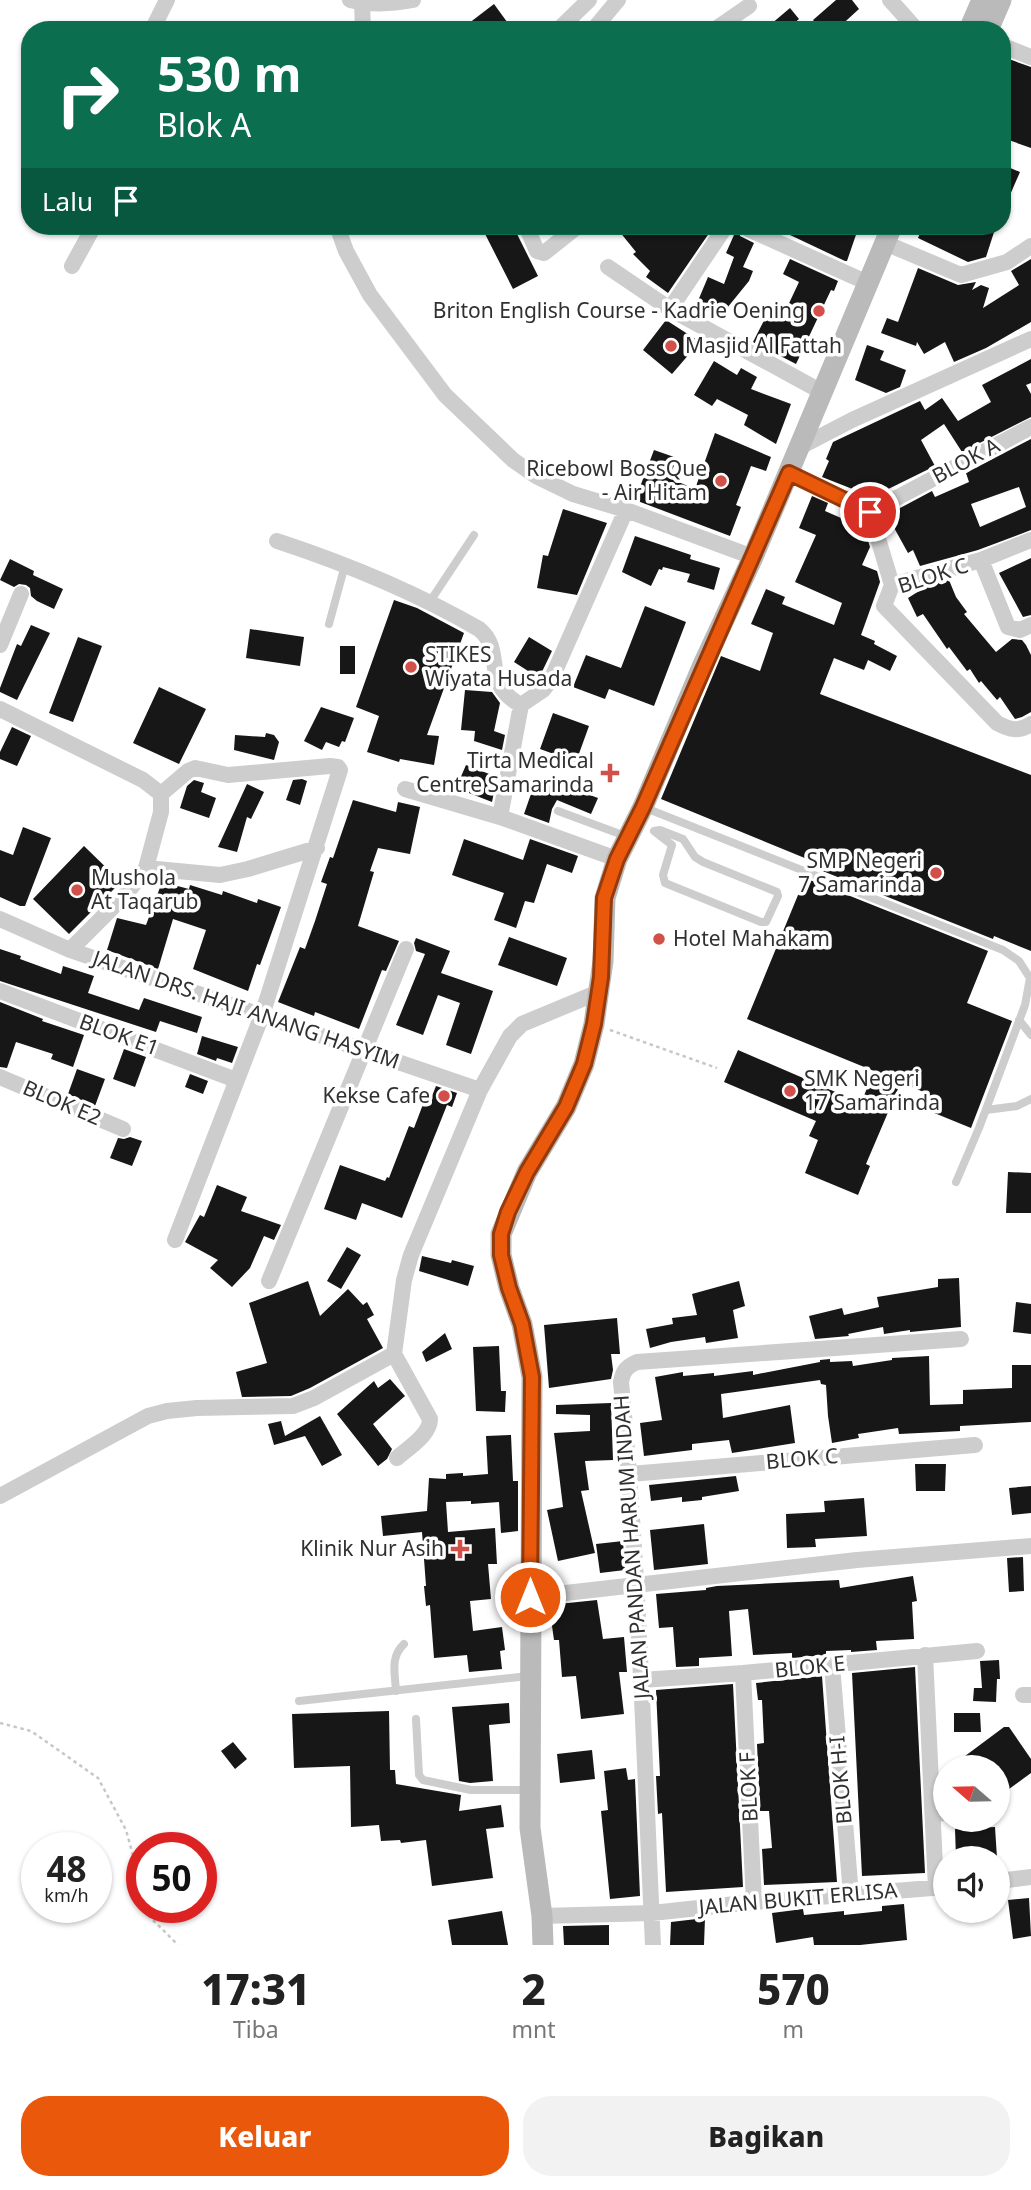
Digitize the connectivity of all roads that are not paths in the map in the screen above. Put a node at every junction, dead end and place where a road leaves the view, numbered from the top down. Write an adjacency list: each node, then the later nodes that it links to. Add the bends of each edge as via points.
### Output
1 (167, 0): 10 (street)
2 (413, 0): 8 (street)
3 (589, 0): 12 (street)
4 (618, 0): 13 (street)
5 (890, 0): 15 (street)
6 (982, 0): 16 (main road)
7 (1001, 0): 17 (main road)
8 (356, 2): 11 (street)
9 (749, 6): 14 (street)
10 (156, 21)
11 (361, 21)
12 (567, 21)
13 (600, 21)
14 (727, 21)
15 (909, 21)
16 (973, 21)
17 (992, 21)
18 (1011, 49): 19 (street)
19 (1031, 57)
20 (89, 235): 29 (street)
21 (340, 235): 38 (street, via 370,295 445,395 484,434 536,476 573,494)
22 (530, 235): 23 (street, via 537,251 544,253)
23 (567, 235)
24 (720, 235): 32 (street)
25 (761, 235): 31 (street)
26 (888, 235): 31 (main road)
27 (890, 235): 28 (street, via 961,275 1007,262)
28 (1031, 246)
29 (72, 266)
30 (608, 267): 32 (street)
31 (867, 283): 34 (main road)
32 (670, 309): 34 (street)
33 (1031, 339): 36 (street)
34 (822, 393): 36 (main road)
35 (1031, 427): 39 (street, BLOK A)
36 (800, 447): 37 (main road)
37 (789, 473): 39 (street); 43 (main road)
38 (626, 510): 43 (street); 52 (street, via 551,680)
39 (870, 512): 46 (street)
40 (474, 535): 48 (lane)
41 (1031, 540): 44 (street)
42 (277, 541): 45 (street)
43 (753, 557): 59 (main road, via 702,667)
44 (981, 560): 46 (street, BLOK C); 50 (street, BLOK C, via 1008,626 1020,630)
45 (345, 565): 48 (street); 49 (lane)
46 (892, 585): 54 (street, BLOK C, via 884,606 997,723 1016,730)
47 (21, 594): 51 (street)
48 (429, 603): 52 (street, via 485,634 494,651 498,684)
49 (329, 624)
50 (1031, 625)
51 (0, 645)
52 (521, 705): 58 (street)
53 (0, 709): 56 (street, via 143,779)
54 (1031, 724)
55 (405, 789): 58 (street)
56 (161, 794): 60 (street, via 195,768 228,775 338,767); 62 (street, via 162,812)
57 (558, 810): 59 (lane)
58 (500, 817): 61 (street)
59 (640, 825): 59 (lane, via 683,839 695,857 777,892 770,918 761,922 665,883 672,845); 61 (main road); 69 (lane, via 1003,950 1019,961 1030,978)
60 (317, 848): 62 (street, via 220,875); 68 (street)
61 (617, 859): 67 (main road, via 604,898)
62 (146, 868): 65 (street)
63 (0, 919): 65 (street, JALAN DRS. HAJI ANANG HASYIM)
64 (406, 949): 71 (street)
65 (69, 950): 68 (street, JALAN DRS. HAJI ANANG HASYIM)
66 (0, 991): 73 (street, BLOK E1)
67 (598, 992): 74 (street, via 522,1024 510,1036); 89 (main road, via 584,1064 566,1107 527,1172 501,1234 501,1255 532,1377)
68 (262, 1015): 71 (street, JALAN DRS. HAJI ANANG HASYIM); 73 (street)
69 (1020, 1020): 70 (lane); 76 (lane)
70 (1031, 1035)
71 (366, 1051): 74 (street, JALAN DRS. HAJI ANANG HASYIM); 80 (street)
72 (0, 1077): 77 (street, BLOK E2)
73 (236, 1080): 79 (street)
74 (484, 1083): 82 (street, via 411,1255)
75 (1031, 1099): 76 (lane)
76 (986, 1110): 78 (lane)
77 (123, 1129)
78 (956, 1182)
79 (175, 1240)
80 (269, 1282)
81 (961, 1339): 85 (street, JALAN PANDAN HARUM INDAH, via 637,1362 623,1372 621,1382)
82 (394, 1354): 84 (street, via 430,1419 424,1434); 86 (street, via 293,1406 197,1408 148,1416)
83 (975, 1445): 85 (street, BLOK C)
84 (397, 1458)
85 (630, 1474): 88 (street, JALAN PANDAN HARUM INDAH)
86 (0, 1496)
87 (1031, 1546): 88 (street)
88 (636, 1584): 89 (street); 96 (street, JALAN PANDAN HARUM INDAH)
89 (530, 1597): 95 (main road)
90 (404, 1644): 97 (lane, via 394,1664)
91 (977, 1651): 92 (street, BLOK E)
92 (925, 1654): 93 (street, BLOK E); 100 (street)
93 (832, 1665): 94 (street, BLOK E); 105 (street, BLOK H-I)
94 (743, 1673): 96 (street, BLOK E); 106 (street, BLOK F)
95 (531, 1676): 97 (lane); 101 (main road)
96 (642, 1680): 107 (street, JALAN PANDAN HARUM INDAH)
97 (397, 1690): 98 (lane)
98 (299, 1702)
99 (416, 1719): 101 (lane, via 423,1780 471,1790)
100 (934, 1755)
101 (531, 1790): 108 (main road, via 530,1828)
102 (1031, 1877): 103 (street)
103 (1010, 1880)
104 (933, 1888): 105 (street, JALAN BUKIT ERLISA)
105 (851, 1895): 106 (street, JALAN BUKIT ERLISA)
106 (754, 1902): 107 (street, JALAN BUKIT ERLISA)
107 (652, 1913): 108 (street); 110 (street, JALAN PANDAN HARUM INDAH)
108 (542, 1916): 109 (main road)
109 (543, 1945)
110 (653, 1945)

